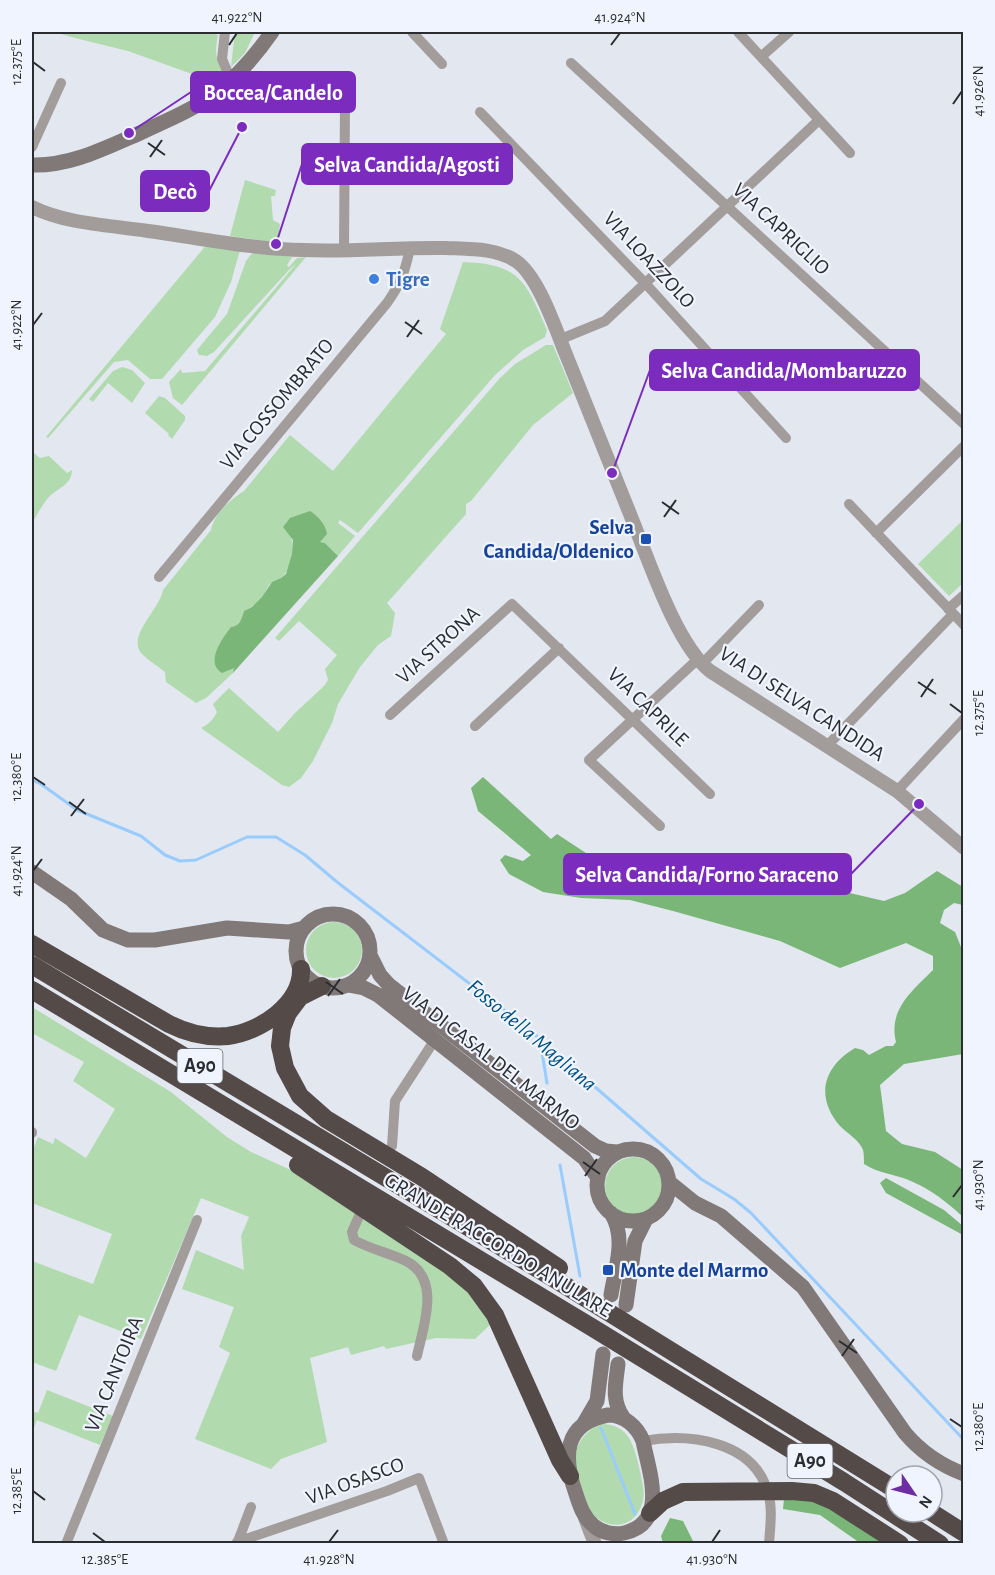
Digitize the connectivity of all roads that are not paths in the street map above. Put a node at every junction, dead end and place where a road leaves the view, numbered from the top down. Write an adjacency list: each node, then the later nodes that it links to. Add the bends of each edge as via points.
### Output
1 (225, 32): 9 (street, via 222,59)
2 (272, 32): 9 (main road)
3 (412, 32): 7 (street)
4 (738, 32): 6 (street)
5 (789, 32): 6 (street)
6 (762, 56): 13 (street)
7 (442, 63)
8 (571, 63): 17 (street, VIA CAPRIGLIO)
9 (231, 80): 16 (main road, via 188,111 108,147 72,160)
10 (61, 83): 14 (street)
11 (345, 102): 20 (street)
12 (480, 112): 21 (street, VIA LOAZZOLO)
13 (819, 120): 15 (street); 17 (street)
14 (32, 147)
15 (849, 153)
16 (32, 165)
17 (727, 206): 21 (street); 23 (street, VIA CAPRIGLIO)
18 (32, 207): 20 (street, VIA DI SELVA CANDIDA, via 54,216 92,223 243,244 303,250)
19 (410, 248): 20 (street, VIA DI SELVA CANDIDA); 22 (street, VIA DI SELVA CANDIDA, via 485,251 513,259 532,278); 28 (street, VIA COSSOMBRATO, via 405,273 387,303)
20 (344, 249)
21 (645, 283): 22 (street, via 605,321); 24 (street, VIA LOAZZOLO)
22 (561, 339): 35 (street, VIA DI SELVA CANDIDA, via 660,589)
23 (963, 424)
24 (786, 438)
25 (963, 446): 27 (street)
26 (849, 504): 27 (street)
27 (876, 533): 32 (street)
28 (159, 577)
29 (963, 595): 32 (street)
30 (512, 604): 34 (street, VIA CAPRILE); 36 (street, VIA STRONA)
31 (759, 605): 35 (street)
32 (950, 611): 33 (street); 40 (street)
33 (963, 625)
34 (559, 648): 37 (street, VIA CAPRILE); 39 (street)
35 (700, 662): 37 (street); 40 (street, VIA DI SELVA CANDIDA)
36 (390, 715)
37 (633, 718): 42 (street, VIA CAPRILE); 43 (street, via 589,760)
38 (963, 719): 41 (street)
39 (475, 726)
40 (828, 746): 41 (street, VIA DI SELVA CANDIDA)
41 (897, 791): 44 (street, VIA DI SELVA CANDIDA)
42 (710, 794)
43 (660, 826)
44 (963, 846)
45 (32, 872): 47 (main road, via 71,899 103,930 128,940 155,940 227,928)
46 (304, 928): 47 (main road); 49 (main road); 50 (main road, via 323,915 347,916 365,932)
47 (264, 932): 49 (main road)
48 (32, 944): 52 (highway, via 169,1024 203,1035 235,1035 269,1019 293,997)
49 (296, 950): 52 (main road)
50 (370, 956): 53 (main road, via 363,973); 58 (main road, VIA DI CASAL DEL MARMO, via 389,985 595,1146)
51 (32, 965): 72 (highway, GRANDE RACCORDO ANULARE / A90)
52 (301, 969): 54 (main road)
53 (348, 985): 54 (main road); 56 (main road, VIA DI CASAL DEL MARMO, via 372,992)
54 (322, 986): 57 (highway, via 300,997 285,1017 280,1046 285,1068 300,1096 317,1113)
55 (32, 990): 61 (highway, GRANDE RACCORDO ANULARE / A90, via 179,1079)
56 (434, 1041): 57 (street, via 395,1101 394,1140); 59 (main road, VIA DI CASAL DEL MARMO, via 584,1158)
57 (386, 1151): 72 (highway, via 630,1313)
58 (617, 1152): 59 (main road, via 605,1163); 60 (main road, via 630,1148 649,1152 663,1164)
59 (598, 1178): 64 (main road, via 599,1198)
60 (669, 1182): 62 (main road); 63 (main road)
61 (362, 1202): 70 (street, via 351,1232 354,1240 407,1262 424,1279 427,1303); 77 (highway, via 455,1270 482,1296 501,1327); 91 (highway, GRANDE RACCORDO ANULARE / A90, via 544,1299)
62 (695, 1203): 63 (main road); 76 (main road, via 721,1216 797,1280 909,1438 937,1461)
63 (662, 1207): 65 (main road)
64 (611, 1214): 65 (main road, via 628,1220); 67 (main road, via 620,1239)
65 (646, 1219): 68 (main road, via 635,1241)
66 (197, 1220): 85 (street, VIA CANTOIRA)
67 (611, 1295)
68 (626, 1305)
69 (603, 1354): 74 (main road, via 597,1401)
70 (417, 1356)
71 (618, 1364): 73 (main road, via 615,1397)
72 (691, 1364): 78 (highway, GRANDE RACCORDO ANULARE / A90)
73 (623, 1416): 74 (main road, via 603,1416); 75 (main road)
74 (583, 1425): 77 (main road, via 568,1446)
75 (643, 1441): 81 (main road, via 653,1495); 89 (street, via 694,1440 723,1445 744,1456 767,1489)
76 (963, 1474)
77 (570, 1476): 80 (main road)
78 (884, 1483)
79 (251, 1508): 84 (street)
80 (585, 1516): 81 (main road, via 598,1528 615,1534 627,1532); 87 (street)
81 (645, 1520): 88 (street); 90 (highway, via 663,1501 683,1492 802,1492 833,1501)
82 (944, 1521): 83 (highway)
83 (963, 1533)
84 (237, 1543): 86 (street, VIA OSASCO, via 419,1478)
85 (66, 1544)
86 (444, 1544)
87 (595, 1544)
88 (621, 1544)
89 (769, 1544)
90 (900, 1544)
91 (940, 1544)

